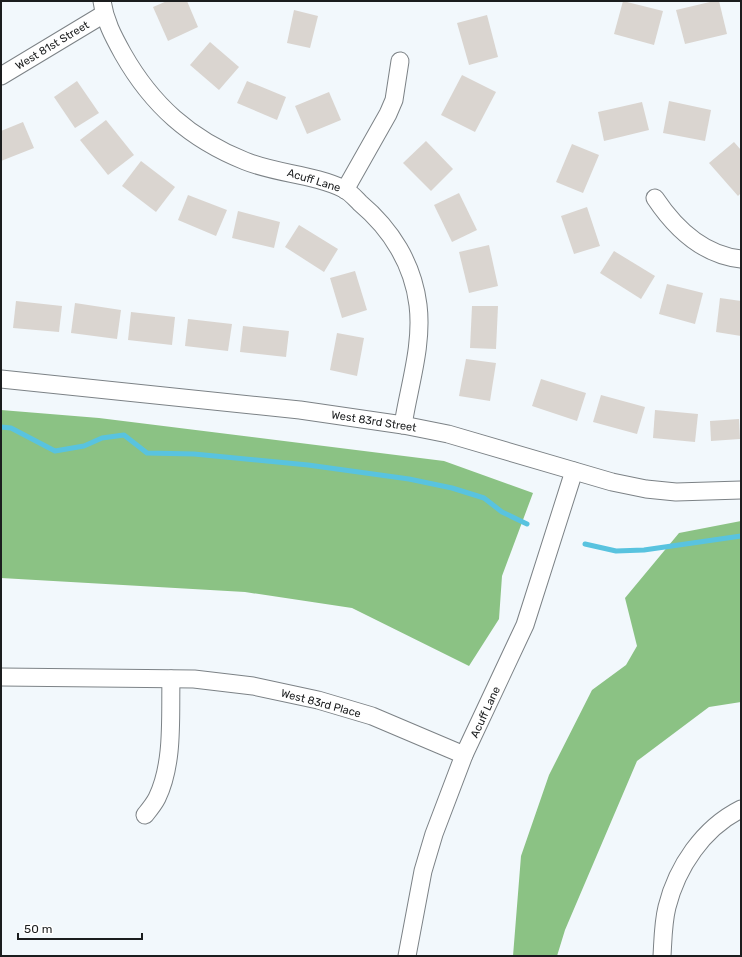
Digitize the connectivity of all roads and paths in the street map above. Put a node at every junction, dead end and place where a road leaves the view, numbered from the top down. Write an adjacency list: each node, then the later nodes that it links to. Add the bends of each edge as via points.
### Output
1 (103, 7): 3 (street, West 81st Street); 4 (street, Acuff Lane, via 109,29 136,76 159,105 180,124 212,146 246,162 299,174)
2 (400, 61): 4 (street, via 394,100)
3 (1, 76)
4 (345, 190): 8 (street, Acuff Lane, via 368,209 392,236 407,264 416,290 419,326 416,357)
5 (655, 198): 6 (street, via 668,218 686,235 711,251)
6 (741, 259)
7 (1, 379): 8 (street, West 83rd Street, via 292,409)
8 (402, 425): 9 (street, West 83rd Street, via 448,434)
9 (574, 471): 10 (street, West 83rd Street, via 646,489 676,492); 13 (street, Acuff Lane, via 525,625)
10 (741, 490)
11 (1, 677): 12 (street, West 83rd Place)
12 (171, 679): 13 (street, West 83rd Place, via 253,686 318,700 388,722); 15 (street, via 169,751 164,780 157,798)
13 (464, 755): 16 (street, Acuff Lane, via 423,871)
14 (741, 809): 17 (street, via 712,829 692,852 676,878 667,907)
15 (145, 815)
16 (407, 956)
17 (662, 956)

